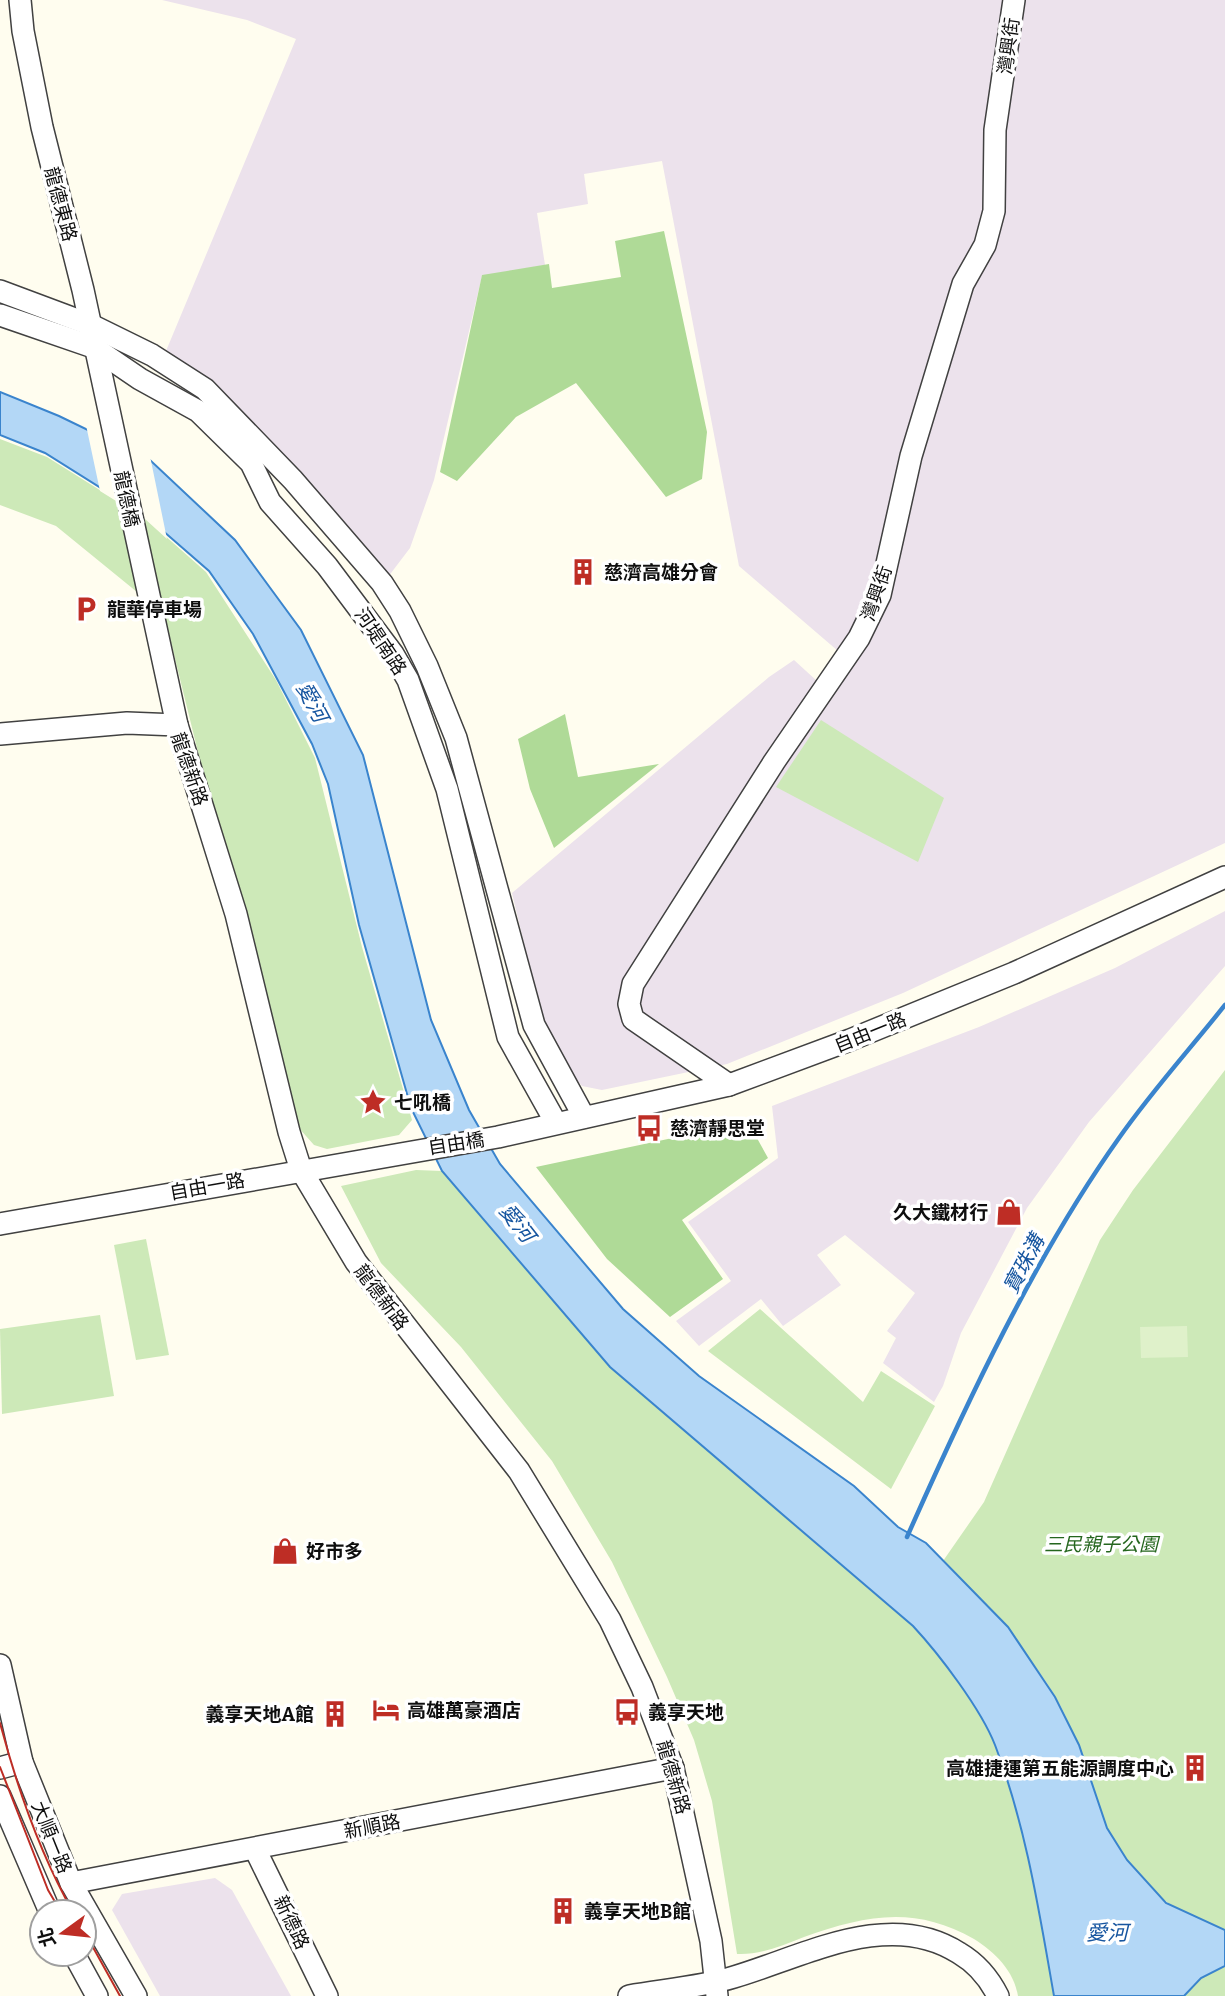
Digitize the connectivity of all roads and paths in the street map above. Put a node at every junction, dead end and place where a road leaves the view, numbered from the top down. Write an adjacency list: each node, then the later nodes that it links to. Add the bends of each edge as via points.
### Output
1 (20, 0): 6 (street, 龍德東路, via 42,127)
2 (1014, 0): 12 (street, 灣興街, via 995,130 995,211 985,245 964,284 911,456 880,595 859,638 774,762 634,984 629,1004 633,1019)
3 (0, 291): 6 (street, 河堤南路)
4 (0, 301): 6 (street, 河堤南路)
5 (0, 315): 7 (street, 河堤南路)
6 (91, 325): 7 (street, 龍德東路); 13 (street, 河堤南路, via 152,355 205,389 336,528 400,611 457,744 534,1025)
7 (93, 347): 8 (street, 龍德東路); 14 (street, 河堤南路, via 198,411 229,440 251,463 270,502 327,566 393,654 408,681 447,789 508,1037)
8 (107, 407): 9 (street, 龍德橋)
9 (177, 725): 10 (street, 龍德新路, via 127,723); 17 (street, 龍德新路, via 236,914)
10 (0, 734)
11 (1225, 877): 12 (street, 自由一路, via 1014,974)
12 (729, 1085): 13 (street, 自由一路)
13 (584, 1117): 14 (street, 自由一路)
14 (556, 1124): 15 (street, 自由一路)
15 (498, 1137): 16 (street, 自由橋)
16 (415, 1150): 17 (street, 自由一路)
17 (301, 1170): 18 (street, 自由一路); 22 (street, 龍德新路, via 356,1262 519,1471 559,1532 610,1620)
18 (0, 1224)
19 (0, 1665): 20 (street, 大順一路)
20 (22, 1762): 21 (street); 25 (street, 大順一路)
21 (0, 1768)
22 (673, 1768): 24 (street, 新順路); 28 (street, 龍德新路, via 712,1941)
23 (0, 1796): 26 (street, 大順一路)
24 (255, 1849): 25 (street, 新順路); 31 (street, 新德路)
25 (71, 1883): 30 (street, 大順一路)
26 (44, 1898)
27 (82, 1968): 29 (street)
28 (717, 1988): 32 (street); 33 (street, via 850,1939 901,1934 948,1945 985,1974)
29 (97, 1996)
30 (136, 1996)
31 (327, 1996)
32 (629, 1996)
33 (998, 1996)

